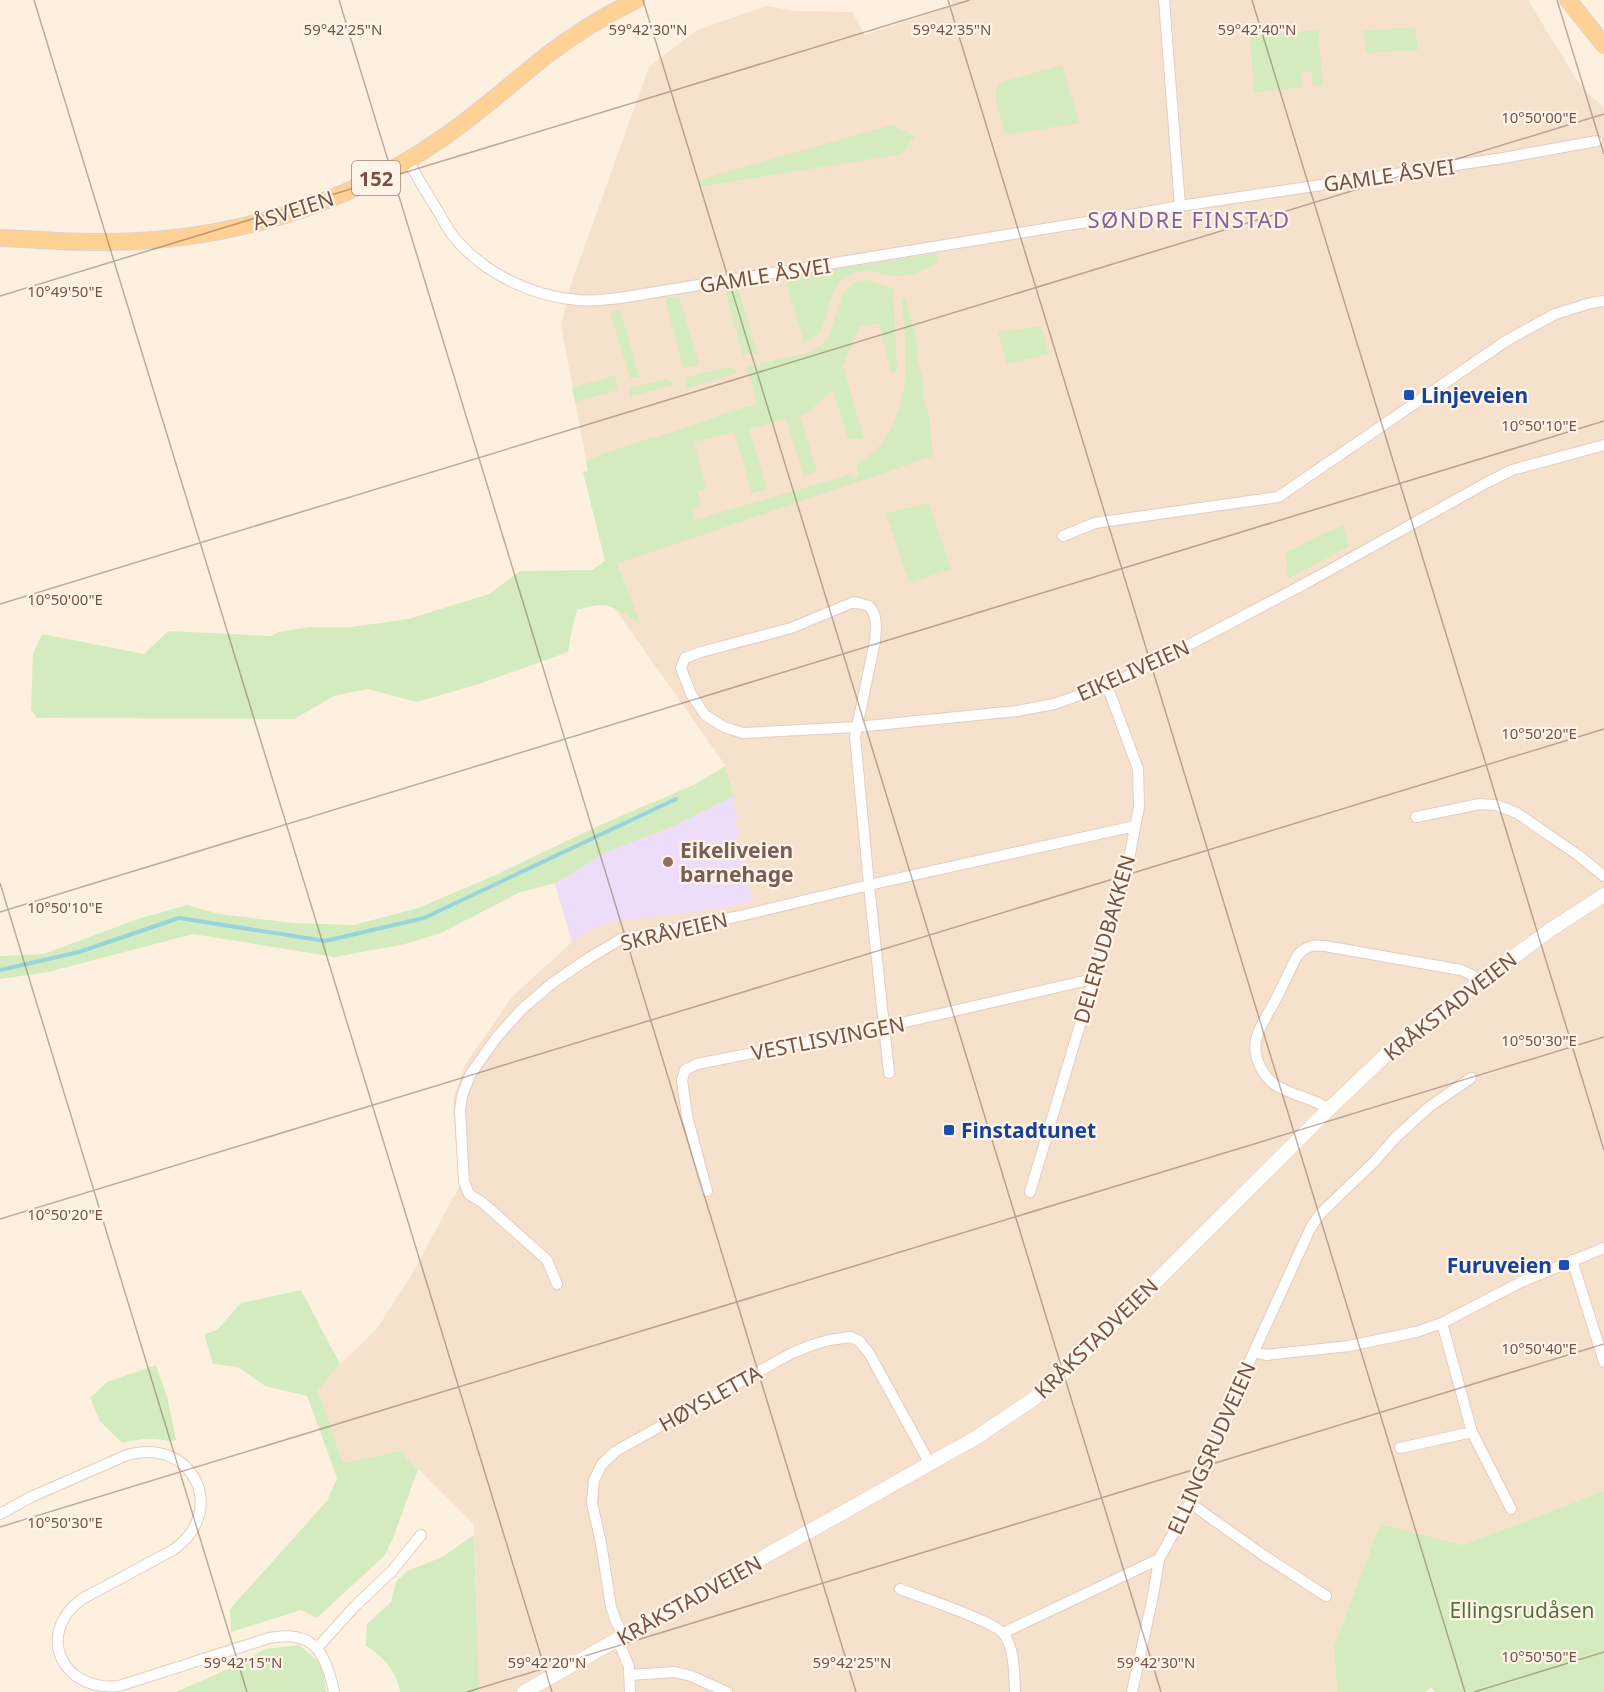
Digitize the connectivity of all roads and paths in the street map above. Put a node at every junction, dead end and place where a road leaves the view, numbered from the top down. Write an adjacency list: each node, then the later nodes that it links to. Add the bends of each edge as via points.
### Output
1 (636, 0): 6 (main road, ÅSVEIEN / 152, via 551,52 460,126)
2 (1164, 0): 7 (street)
3 (1568, 0): 4 (main road)
4 (1604, 45)
5 (1597, 141): 7 (street, GAMLE ÅSVEI)
6 (408, 161): 7 (street, GAMLE ÅSVEI, via 452,235 489,269 520,286 578,300 624,297); 8 (main road, ÅSVEIEN / 152, via 334,198 225,231 152,241)
7 (1180, 206)
8 (0, 238)
9 (1604, 302): 11 (street, via 1555,314 1506,341 1278,497 1095,523)
10 (1604, 445): 12 (street, EIKELIVEIEN, via 1521,468 1486,483 1319,576)
11 (1063, 537)
12 (1106, 686): 13 (street, EIKELIVEIEN, via 1054,704 1017,711); 15 (street, DELERUDBAKKEN, via 1138,769)
13 (857, 727): 13 (street, EIKELIVEIEN, via 876,627 873,610 863,603 854,602 791,628 701,652 685,658 681,668 705,715 724,728 743,733); 17 (street)
14 (1416, 817): 16 (street, via 1480,804 1504,807)
15 (1135, 826): 17 (street, SKRÅVEIEN); 19 (street, DELERUDBAKKEN, via 1128,864)
16 (1604, 876)
17 (869, 885): 21 (street); 29 (street, SKRÅVEIEN, via 621,939 550,984 496,1038 470,1075 462,1096 464,1182 469,1194 547,1260)
18 (1604, 895): 20 (main road, KRÅKSTADVEIEN)
19 (1093, 979): 21 (street, VESTLISVINGEN); 26 (street, DELERUDBAKKEN)
20 (1479, 983): 24 (main road, KRÅKSTADVEIEN, via 1403,1040); 24 (street, via 1467,972 1444,967 1325,946 1313,945 1303,950 1260,1028 1255,1052 1272,1083)
21 (884, 1027): 22 (street); 25 (street, VESTLISVINGEN, via 697,1064 685,1070 682,1080 687,1116)
22 (890, 1073)
23 (1471, 1078): 31 (street, via 1429,1107 1321,1213 1311,1227)
24 (1329, 1109): 35 (main road, KRÅKSTADVEIEN, via 1054,1382 999,1424)
25 (707, 1191)
26 (1030, 1192)
27 (1604, 1248): 28 (street, ELLINGSRUDVEIEN)
28 (1572, 1260): 30 (street, ELLINGSRUDVEIEN); 32 (street)
29 (557, 1284)
30 (1442, 1323): 31 (street, ELLINGSRUDVEIEN, via 1349,1346 1266,1355); 33 (street)
31 (1255, 1352): 36 (street, ELLINGSRUDVEIEN)
32 (1604, 1362)
33 (1472, 1432): 34 (street); 37 (street)
34 (1400, 1448)
35 (930, 1464): 44 (main road, KRÅKSTADVEIEN); 44 (street, HØYSLETTA, via 865,1347 846,1337 792,1353 616,1451 602,1464 594,1480 592,1503 611,1607)
36 (1190, 1503): 40 (street, ELLINGSRUDVEIEN); 42 (street)
37 (1511, 1509)
38 (0, 1514): 45 (street, via 139,1452 164,1453 192,1473 201,1511 184,1543 82,1599 65,1615 58,1636 61,1659 85,1683 107,1688 119,1686 281,1636 292,1636)
39 (421, 1535): 45 (street, via 392,1571)
40 (1160, 1559): 43 (street); 52 (street, ELLINGSRUDVEIEN)
41 (900, 1589): 43 (street, via 993,1626)
42 (1326, 1596)
43 (1003, 1634): 51 (street, via 1012,1659)
44 (621, 1638): 46 (street); 48 (main road, KRÅKSTADVEIEN)
45 (317, 1648): 47 (street, via 327,1664)
46 (629, 1675): 49 (street); 50 (street, via 679,1672)
47 (333, 1692)
48 (524, 1692)
49 (630, 1692)
50 (728, 1692)
51 (1015, 1692)
52 (1132, 1692)

